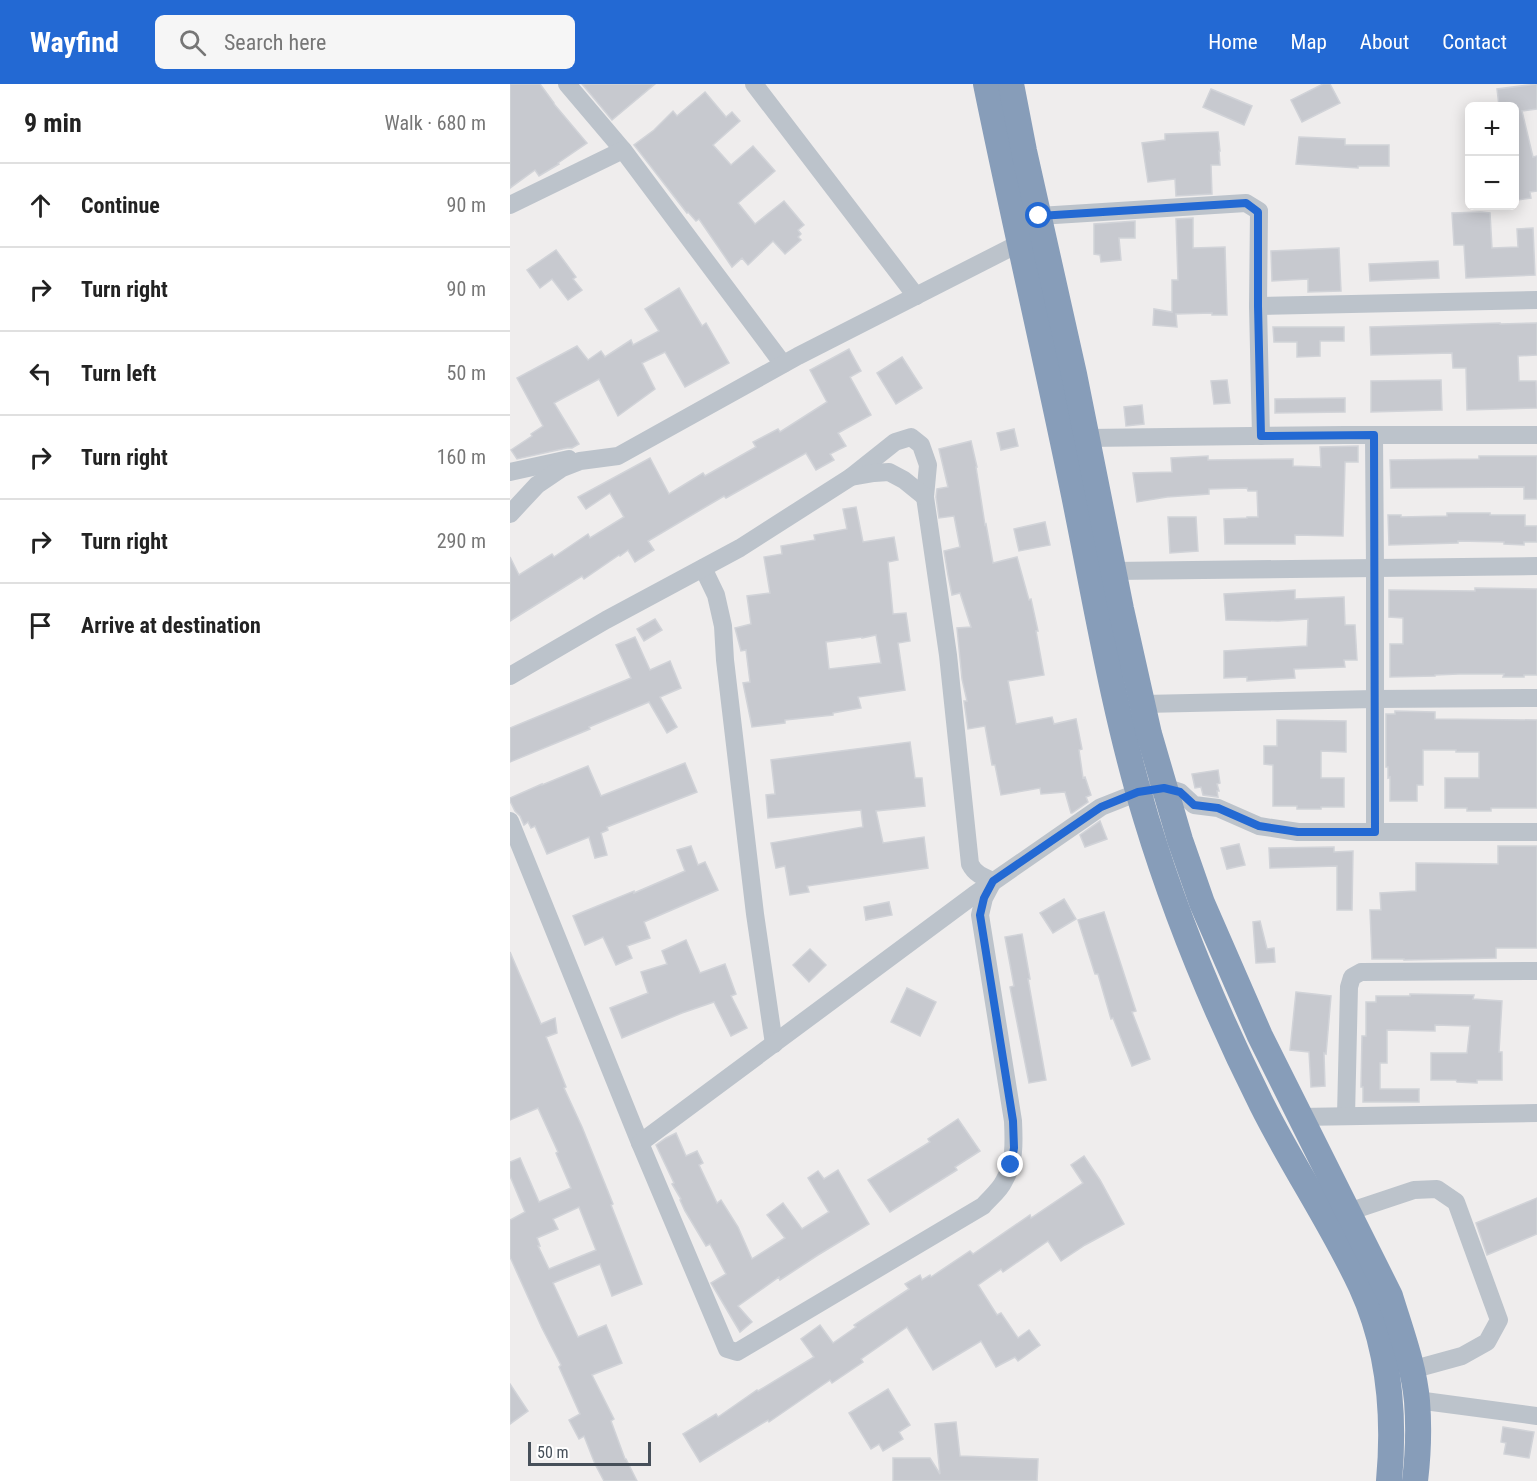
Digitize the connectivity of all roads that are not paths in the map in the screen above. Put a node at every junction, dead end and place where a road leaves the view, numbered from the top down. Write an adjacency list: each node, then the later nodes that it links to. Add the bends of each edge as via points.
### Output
1 (567, 84): 5 (street)
2 (754, 84): 9 (street)
3 (986, 84): 8 (highway)
4 (1011, 84): 7 (highway)
5 (623, 150): 6 (street); 12 (street)
6 (510, 205)
7 (1039, 216): 11 (street, via 1246,203 1258,212); 16 (highway)
8 (1020, 243): 9 (street); 31 (highway)
9 (916, 296): 12 (street)
10 (1537, 300): 11 (street)
11 (1258, 306): 15 (street)
12 (783, 364): 17 (street)
13 (1374, 435): 14 (street); 15 (street); 24 (street)
14 (1537, 435)
15 (1261, 436): 16 (street)
16 (1087, 438): 25 (highway)
17 (618, 456): 18 (street, via 589,454); 21 (street, via 580,461 562,468 537,485)
18 (510, 472)
19 (851, 477): 20 (street, via 889,472); 20 (street, via 895,441 911,437 921,445 928,465); 23 (street)
20 (925, 497): 35 (street, via 948,655 970,864 980,876)
21 (510, 514)
22 (1537, 566): 24 (street)
23 (703, 568): 26 (street); 37 (street, via 716,595 723,626 755,914)
24 (1375, 568): 25 (street); 28 (street)
25 (1113, 571): 29 (highway)
26 (510, 676)
27 (1537, 698): 28 (street)
28 (1374, 699): 29 (street); 33 (street)
29 (1143, 704): 30 (highway)
30 (1164, 788): 31 (street); 33 (street, via 1180,792 1194,805 1218,808 1259,826 1298,832); 40 (highway, via 1205,912)
31 (1138, 792): 35 (street, via 1101,807); 46 (highway, via 1164,874 1225,1027 1265,1111 1362,1289 1383,1353 1389,1386)
32 (510, 821): 41 (street)
33 (1375, 832): 34 (street)
34 (1537, 832)
35 (993, 881): 37 (street); 41 (street, via 980,915 1014,1148 1004,1182 983,1206 736,1352 727,1349)
36 (1537, 971): 39 (street, via 1361,972 1352,976)
37 (774, 1044): 41 (street)
38 (1537, 1113): 39 (street)
39 (1346, 1116): 40 (street)
40 (1300, 1117): 42 (highway)
41 (640, 1143)
42 (1348, 1212): 43 (highway, via 1390,1296); 43 (street, via 1414,1190 1437,1189 1456,1202 1499,1320 1487,1342 1462,1356)
43 (1411, 1370): 44 (highway)
44 (1417, 1400): 45 (street); 47 (highway)
45 (1537, 1416)
46 (1389, 1481)
47 (1415, 1481)

